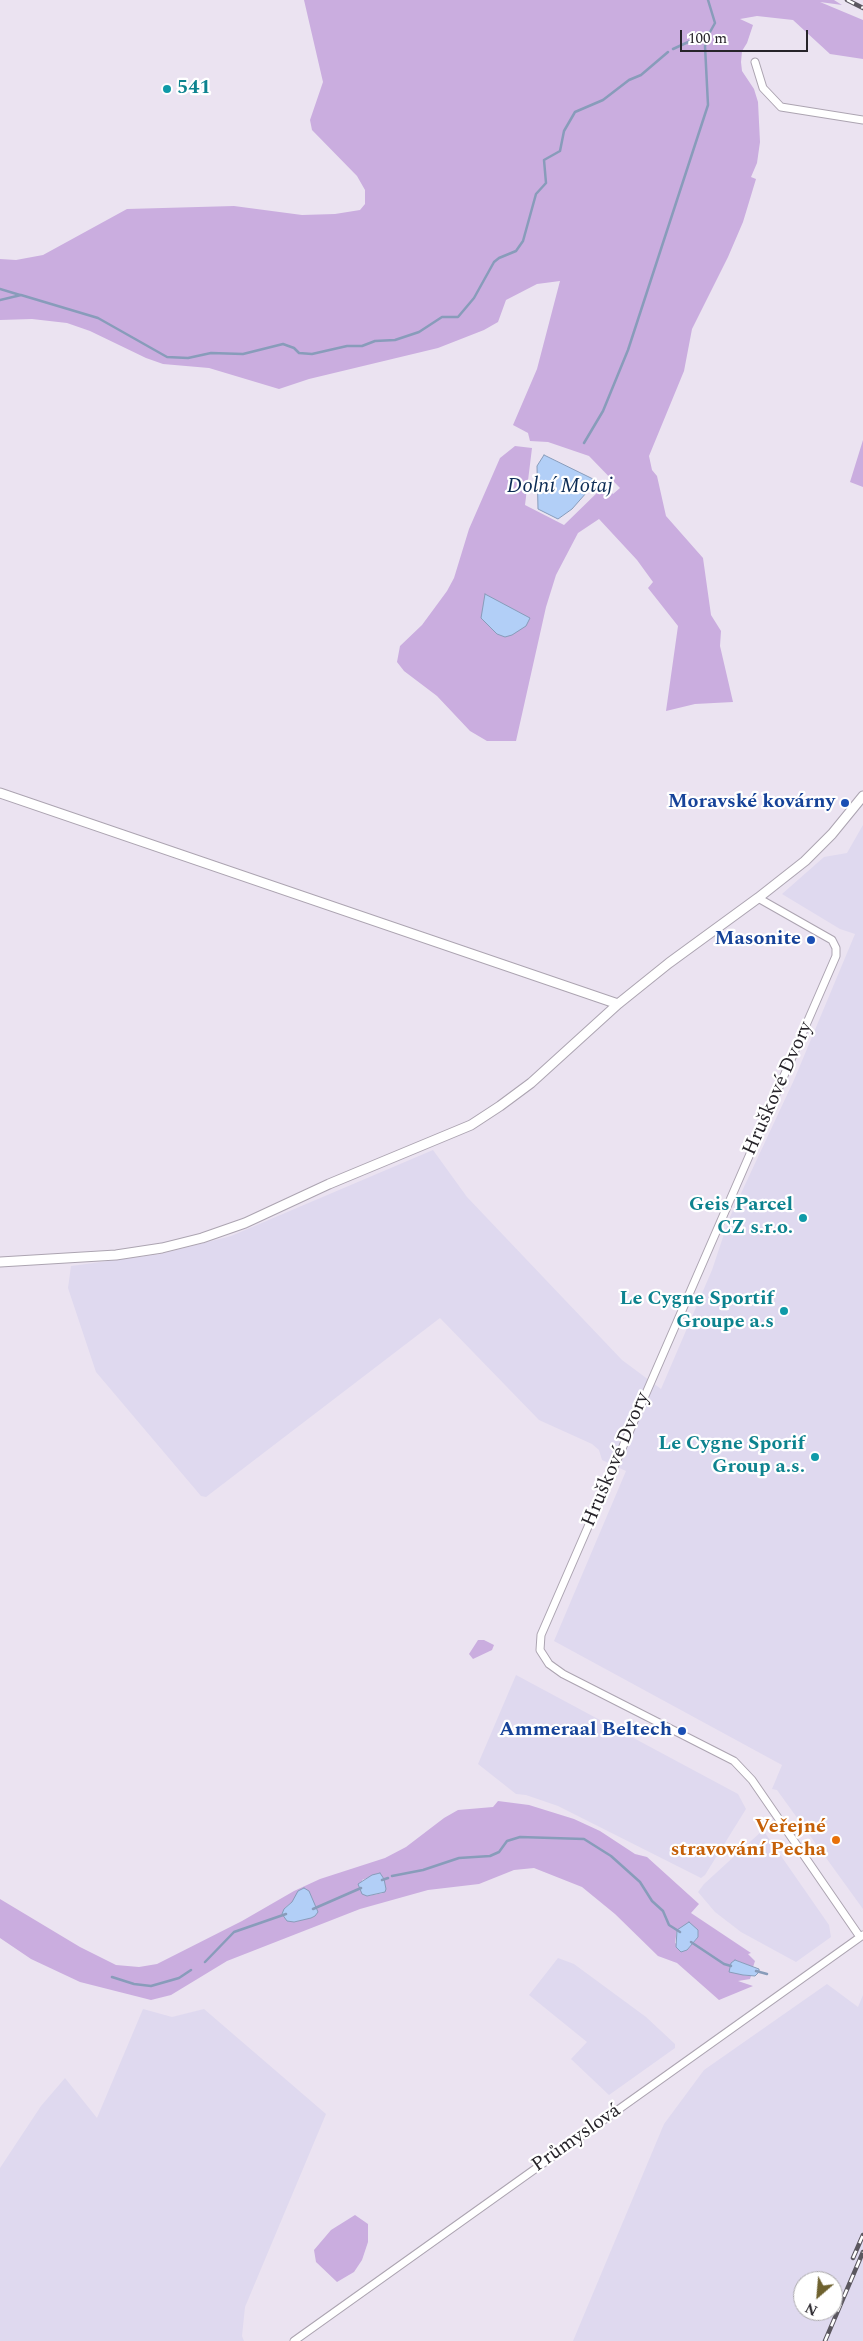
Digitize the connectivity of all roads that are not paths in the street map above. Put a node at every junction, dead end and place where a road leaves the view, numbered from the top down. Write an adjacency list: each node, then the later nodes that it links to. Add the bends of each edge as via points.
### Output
1 (755, 62): 2 (street, via 763,88 781,107)
2 (863, 120)
3 (0, 793): 6 (street)
4 (863, 796): 5 (street, via 821,845)
5 (758, 898): 6 (street, via 668,963); 8 (street, Hruškové Dvory, via 832,940 836,956 541,1635 540,1650 549,1664 563,1674 734,1761 752,1780)
6 (618, 1004): 7 (street, via 530,1083 471,1125 245,1223 162,1248 116,1255)
7 (0, 1262)
8 (862, 1936): 9 (street, Průmyslová)
9 (294, 2341)

